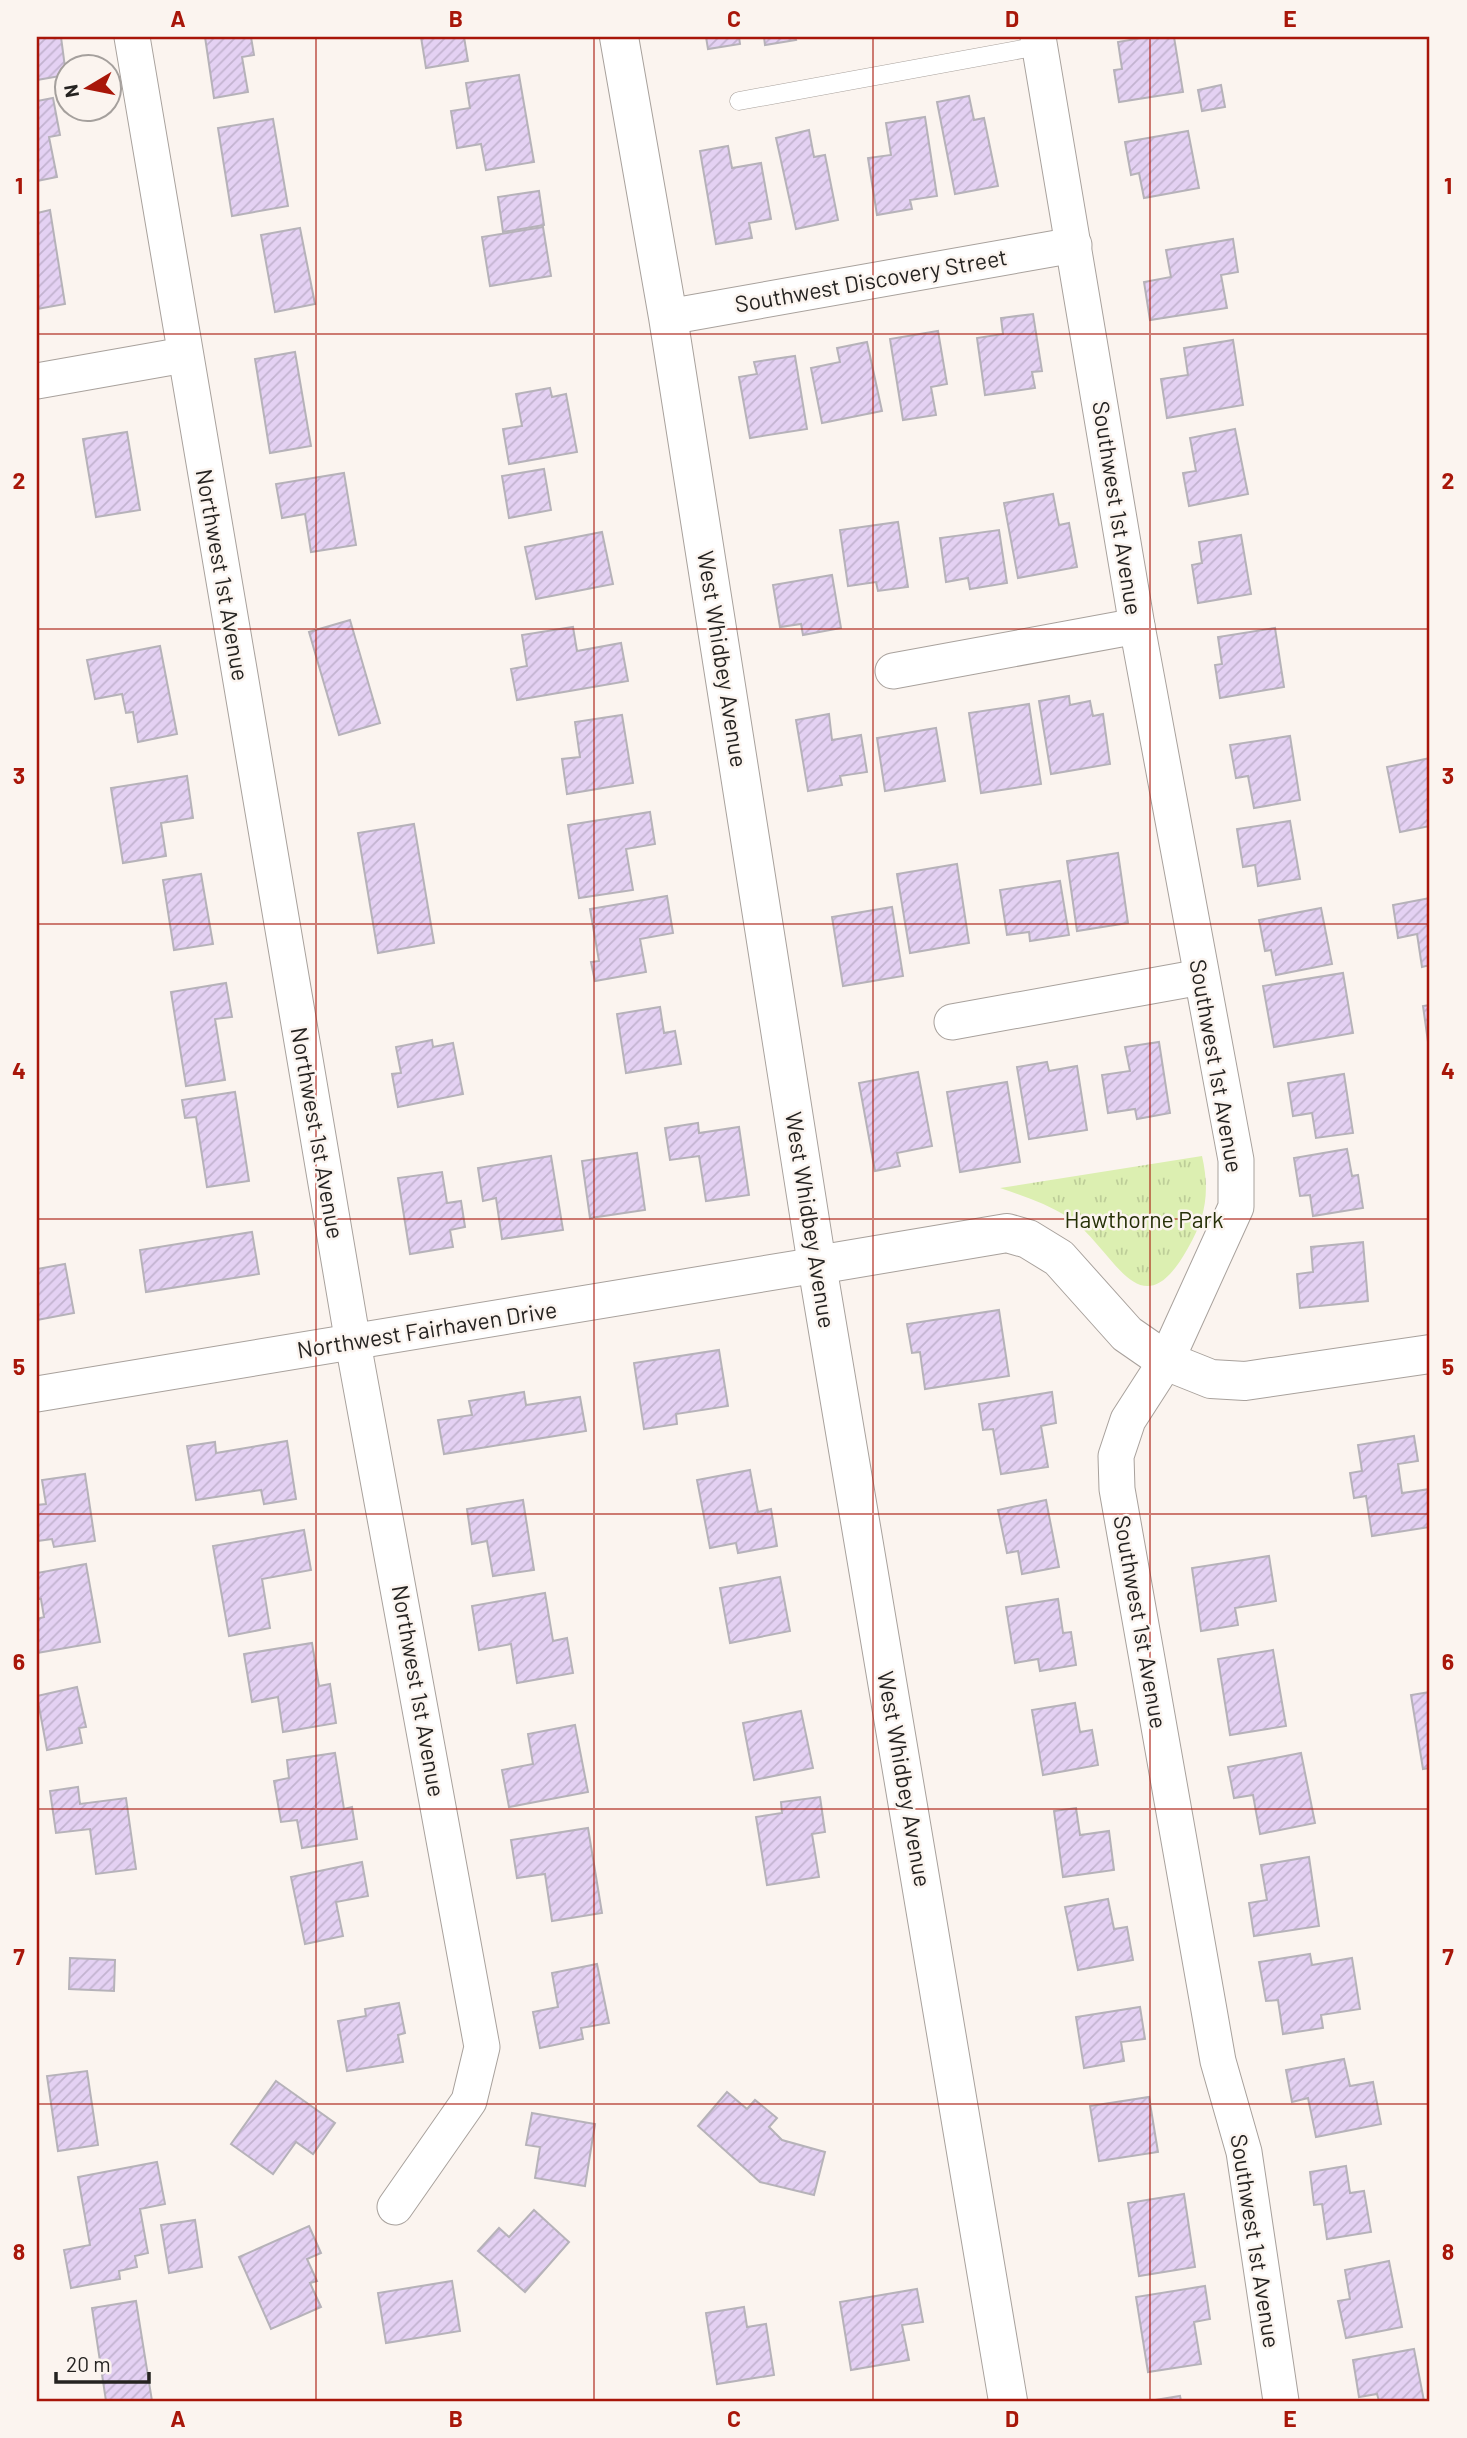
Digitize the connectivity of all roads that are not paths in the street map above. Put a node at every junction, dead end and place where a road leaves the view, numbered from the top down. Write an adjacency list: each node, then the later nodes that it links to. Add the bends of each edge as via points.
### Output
1 (132, 37): 7 (street, Northwest 1st Avenue)
2 (620, 37): 6 (street, West Whidbey Avenue)
3 (1039, 42): 4 (lane); 5 (street, Southwest 1st Avenue)
4 (738, 100)
5 (1074, 245): 6 (street, Southwest Discovery Street); 9 (street, Southwest 1st Avenue)
6 (668, 317): 13 (street, West Whidbey Avenue)
7 (184, 355): 8 (street); 14 (street, Northwest 1st Avenue)
8 (37, 381)
9 (1136, 626): 10 (street); 11 (street, Southwest 1st Avenue)
10 (893, 671)
11 (1201, 977): 12 (street); 16 (street, Southwest 1st Avenue, via 1236,1160 1236,1207)
12 (952, 1022)
13 (817, 1265): 14 (street, Northwest Fairhaven Drive); 16 (street, via 1007,1233 1028,1239 1059,1258 1126,1334); 19 (street, West Whidbey Avenue)
14 (353, 1343): 17 (street, Northwest Fairhaven Drive); 18 (street, Northwest 1st Avenue, via 482,2047 469,2101)
15 (1430, 1354): 16 (street, via 1245,1381 1211,1379)
16 (1166, 1361): 20 (street, Southwest 1st Avenue, via 1128,1420 1116,1456 1116,1489 1218,2061 1244,2152)
17 (37, 1394)
18 (395, 2207)
19 (1008, 2401)
20 (1281, 2401)

